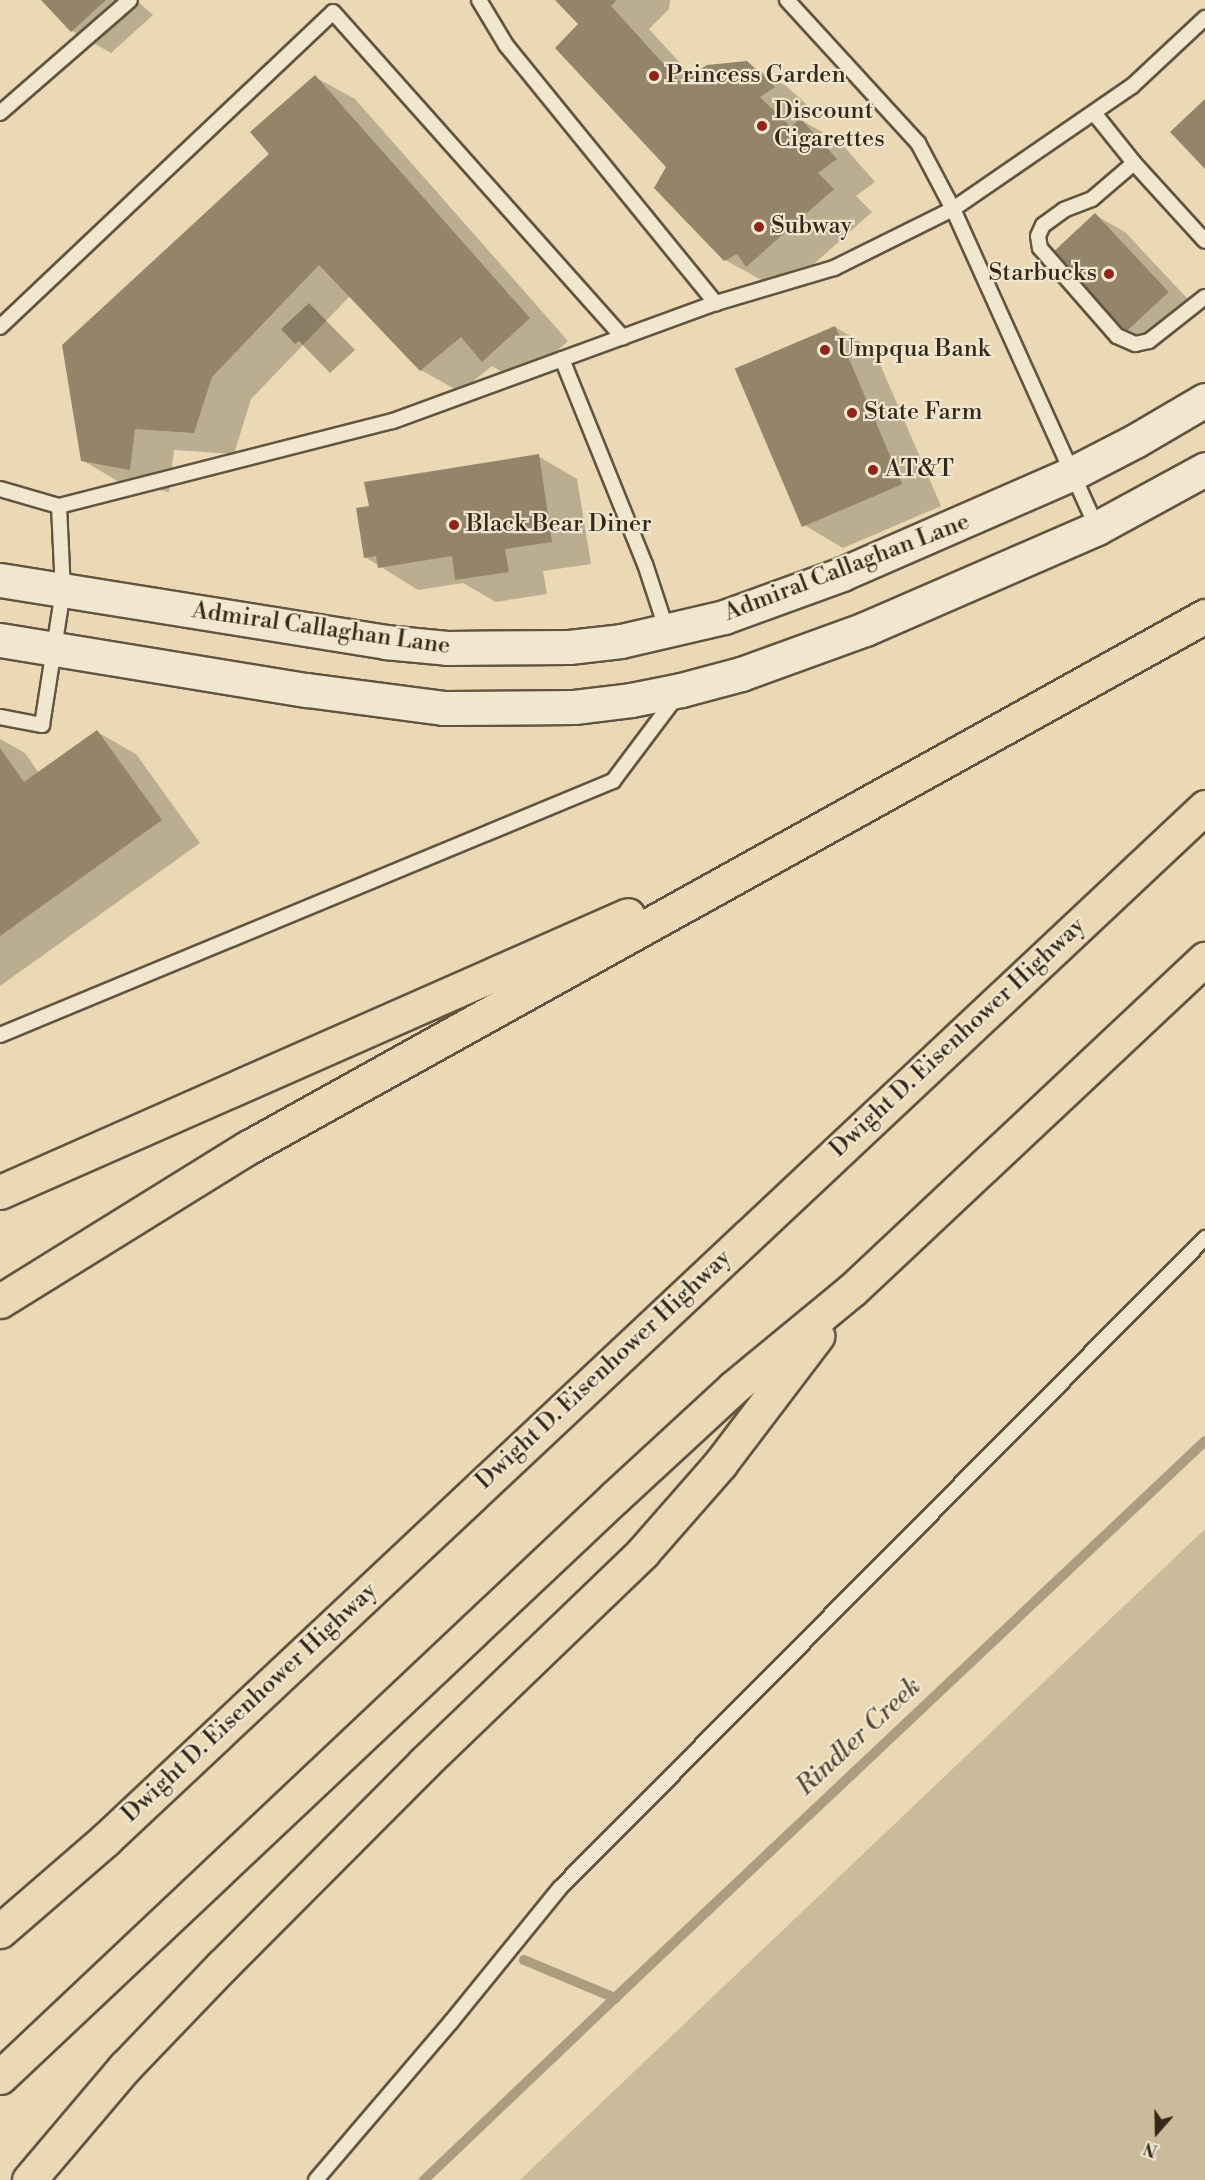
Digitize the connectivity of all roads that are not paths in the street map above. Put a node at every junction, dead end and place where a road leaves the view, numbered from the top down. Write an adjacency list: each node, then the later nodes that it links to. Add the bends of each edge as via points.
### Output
1 (130, 0): 5 (lane)
2 (479, 0): 11 (lane, via 506,45)
3 (787, 0): 8 (lane, via 918,143)
4 (1205, 18): 6 (lane, via 1132,86)
5 (1, 109)
6 (1094, 112): 7 (lane); 8 (lane)
7 (1134, 163): 9 (lane); 10 (lane, via 1092,199 1064,210 1043,225 1038,236 1040,248 1117,336 1135,344 1149,341)
8 (952, 209): 11 (lane, via 834,268); 17 (lane)
9 (1205, 241)
10 (1205, 297)
11 (716, 303): 13 (lane)
12 (0, 327): 13 (lane, via 333,12)
13 (623, 337): 14 (lane)
14 (562, 359): 19 (lane, via 393,421); 24 (lane, via 645,564)
15 (1205, 400): 17 (main road, Admiral Callaghan Lane)
16 (1205, 469): 20 (main road)
17 (1072, 473): 20 (lane); 24 (main road, Admiral Callaghan Lane, via 842,574 780,598)
18 (0, 489): 19 (lane)
19 (59, 506): 22 (lane)
20 (1097, 528): 27 (main road, via 865,629 741,674)
21 (0, 580): 22 (main road, Admiral Callaghan Lane)
22 (63, 591): 24 (main road, Admiral Callaghan Lane, via 385,642 447,648 569,647); 26 (lane)
23 (1205, 616): 30 (highway)
24 (667, 632)
25 (0, 640): 26 (main road)
26 (53, 649): 27 (main road, via 443,708 574,707); 28 (lane, via 42,725)
27 (681, 690): 32 (lane, via 613,781)
28 (0, 717)
29 (1205, 807): 37 (highway, Dwight D. Eisenhower Highway, via 105,1840)
30 (805, 837): 33 (highway); 36 (highway, via 247,1148)
31 (1205, 959): 35 (highway)
32 (0, 1035)
33 (0, 1192)
34 (1205, 1238): 40 (lane, via 560,1888)
35 (852, 1290): 38 (highway, via 734,1388 615,1497); 39 (highway, via 720,1464 643,1552 424,1763 222,1966 118,2075)
36 (0, 1301)
37 (0, 1931)
38 (0, 2077)
39 (29, 2180)
40 (316, 2180)

